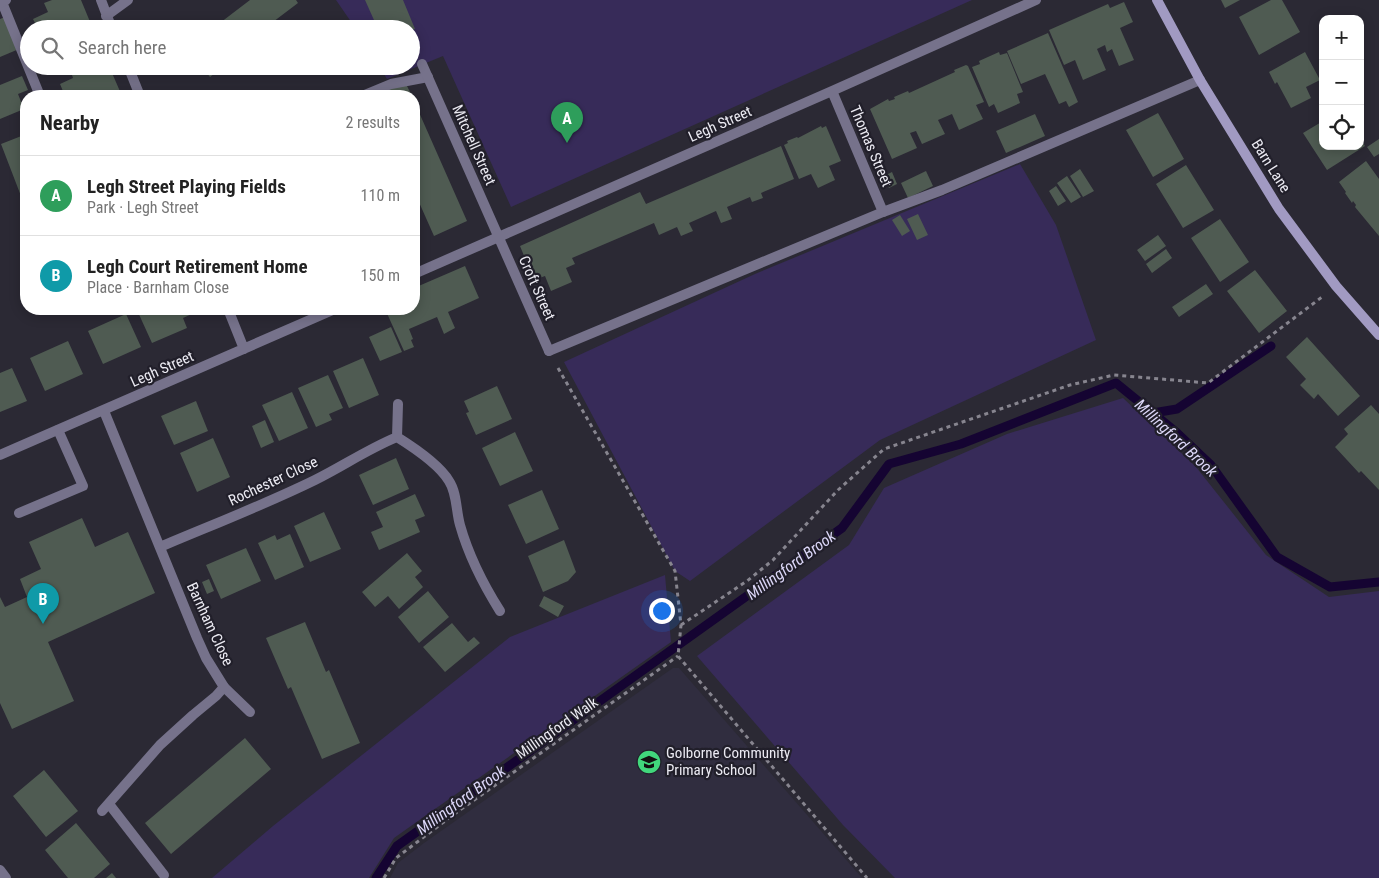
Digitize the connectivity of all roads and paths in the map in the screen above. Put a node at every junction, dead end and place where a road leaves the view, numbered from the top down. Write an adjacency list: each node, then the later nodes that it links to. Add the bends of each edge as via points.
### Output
1 (101, 0): 6 (street)
2 (128, 0): 6 (street)
3 (1036, 0): 17 (street, Legh Street)
4 (1157, 0): 13 (street, Barn Lane)
5 (3, 2): 8 (street)
6 (106, 16): 7 (street)
7 (108, 20)
8 (20, 45)
9 (422, 64): 12 (street, Mitchell Street)
10 (32, 75): 14 (street)
11 (132, 75): 15 (street)
12 (428, 77): 16 (street); 19 (street, Mitchell Street)
13 (1200, 80): 18 (street); 21 (street, Barn Lane, via 1279,209)
14 (38, 90)
15 (138, 90)
16 (376, 90)
17 (832, 92): 18 (street, Thomas Street); 19 (street, Legh Street)
18 (884, 212): 26 (street)
19 (498, 238): 20 (street, Legh Street); 26 (street, Croft Street)
20 (420, 271)
21 (1336, 286): 24 (street, Barn Lane); 35 (path, via 1208,384 1114,375 1070,385 884,448 838,490 773,560)
22 (230, 315): 25 (street)
23 (321, 315): 25 (street, Legh Street)
24 (1379, 335)
25 (244, 349): 28 (street, Legh Street)
26 (549, 352): 35 (path, via 675,571)
27 (398, 404): 30 (street)
28 (104, 411): 29 (street, Legh Street); 33 (street, Barnham Close)
29 (58, 430): 31 (street, Legh Street); 32 (street, via 83,486)
30 (396, 437): 33 (street, Rochester Close, via 278,497); 34 (street, via 430,461 449,480 470,555)
31 (0, 455)
32 (19, 513)
33 (160, 547): 37 (street, Barnham Close, via 196,638)
34 (500, 612)
35 (681, 625): 36 (path)
36 (678, 656): 42 (path, Millingford Walk, via 452,815 396,858); 43 (path)
37 (224, 687): 38 (street); 40 (street, Barnham Close, via 160,745 105,807)
38 (250, 712)
39 (0, 870): 41 (street)
40 (164, 875)
41 (6, 878)
42 (384, 878)
43 (867, 878)

